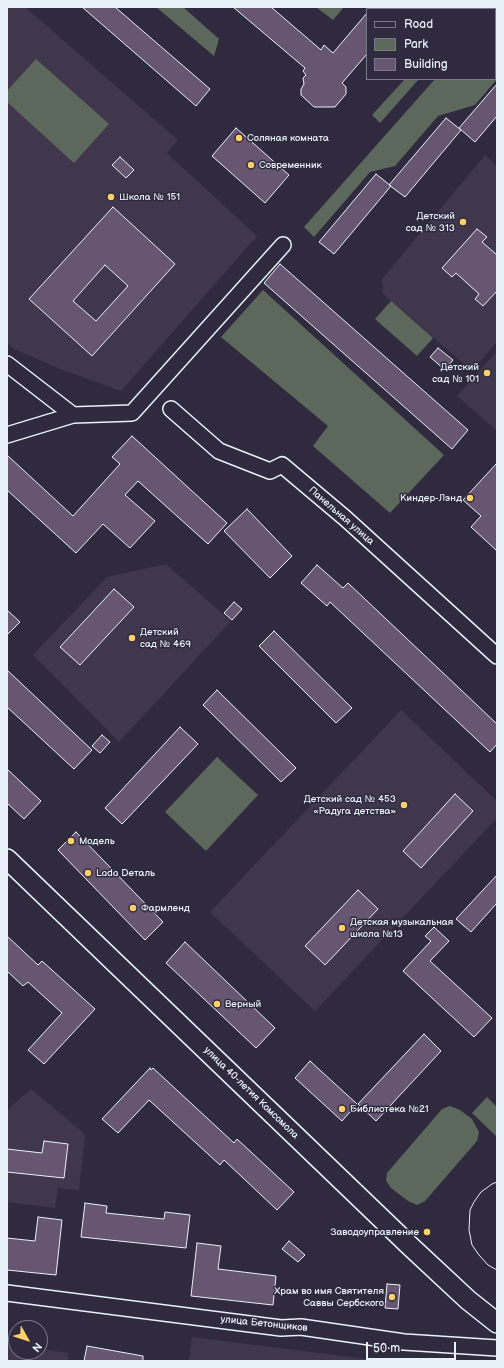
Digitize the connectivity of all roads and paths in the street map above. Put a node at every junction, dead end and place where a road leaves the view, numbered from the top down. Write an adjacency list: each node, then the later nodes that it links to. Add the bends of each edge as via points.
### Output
1 (283, 245): 4 (street, via 132,413)
2 (7, 364): 4 (street)
3 (171, 409): 6 (street, Панельная улица, via 219,451 270,471 282,465 345,518)
4 (73, 415): 5 (street)
5 (7, 435)
6 (497, 656)
7 (7, 859): 9 (main road, улица 40-летия Комсомола, via 468,1300)
8 (7, 1293): 10 (street, улица Бетонщиков, via 281,1328 301,1327 404,1342)
9 (497, 1323)
10 (497, 1348)

